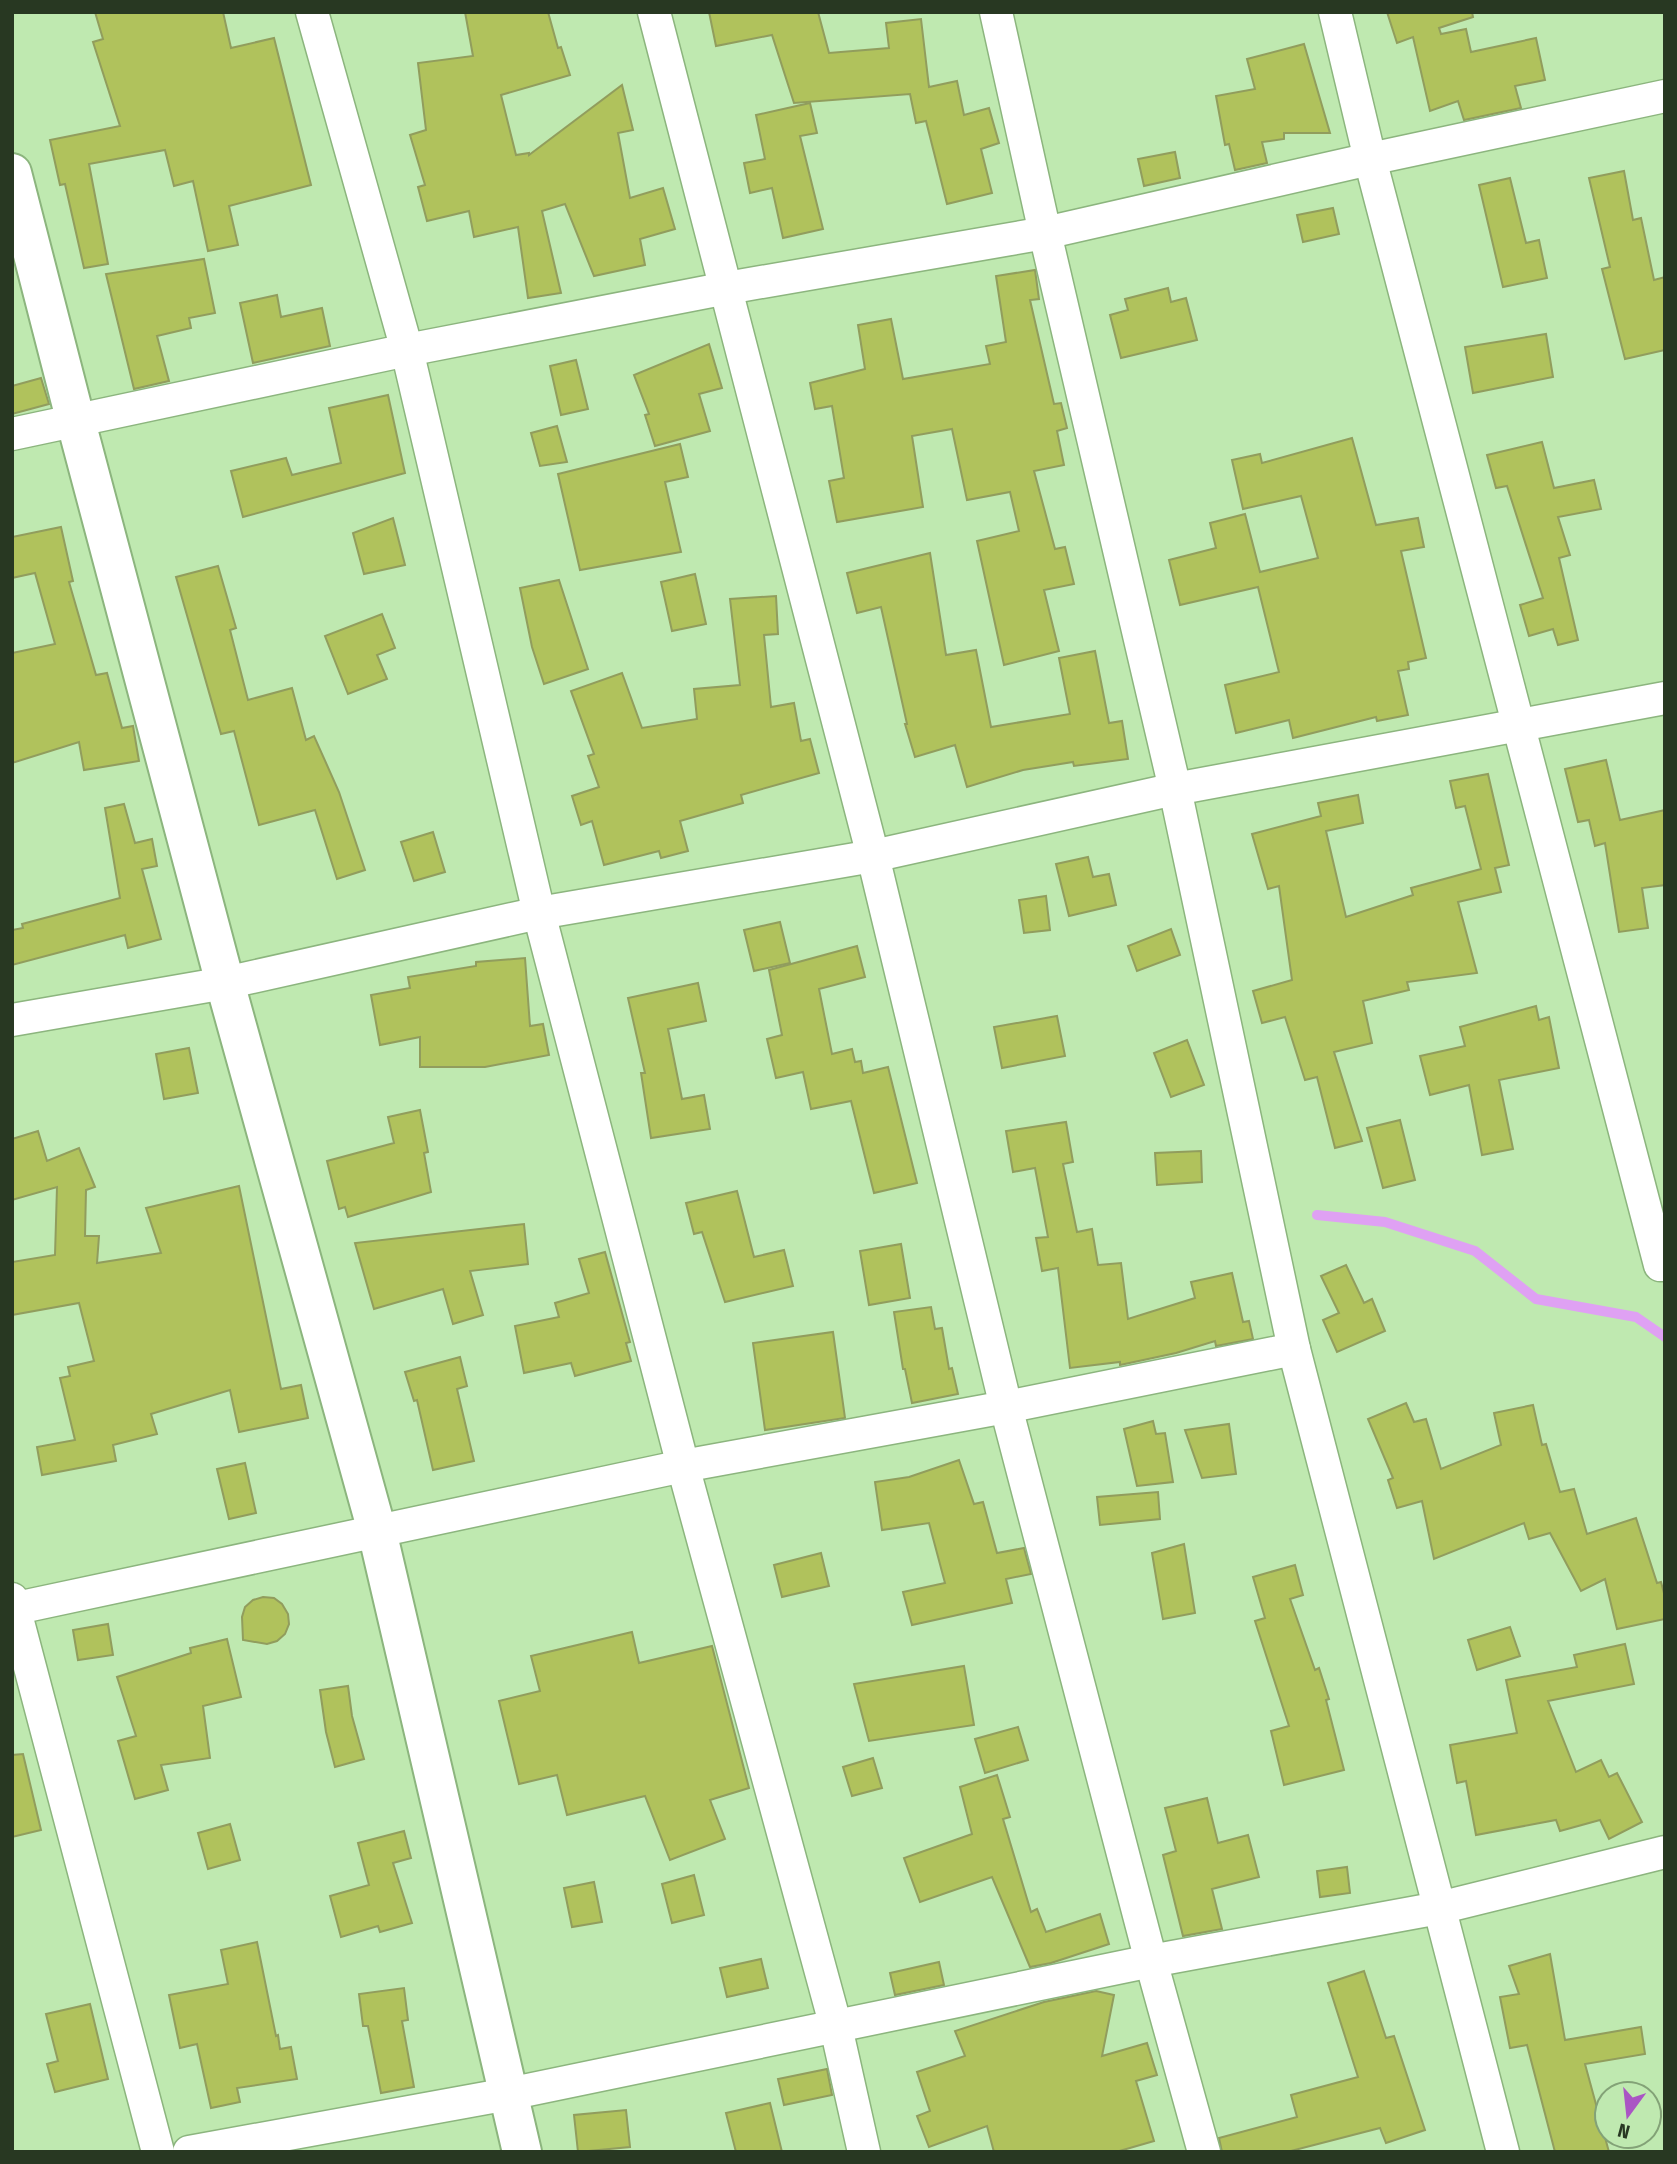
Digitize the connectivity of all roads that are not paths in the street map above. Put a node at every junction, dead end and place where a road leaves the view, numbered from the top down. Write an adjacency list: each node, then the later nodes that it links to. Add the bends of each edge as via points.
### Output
1 (312, 12): 10 (street)
2 (654, 12): 9 (street)
3 (996, 12): 8 (street)
4 (1335, 12): 6 (street)
5 (1665, 96): 6 (street)
6 (1370, 159): 8 (street); 14 (street)
7 (12, 173): 11 (street)
8 (1045, 233): 9 (street); 15 (street)
9 (727, 288): 10 (street); 16 (street)
10 (407, 350): 11 (street); 17 (street)
11 (76, 422): 12 (street); 18 (street)
12 (12, 434)
13 (1665, 698): 14 (street)
14 (1519, 726): 15 (street); 20 (street, via 1660,1265)
15 (1175, 789): 16 (street); 21 (street)
16 (873, 856): 17 (street); 22 (street)
17 (539, 913): 18 (street); 23 (street)
18 (225, 983): 19 (street); 24 (street)
19 (12, 1020)
20 (1665, 1265)
21 (1294, 1349): 22 (street); 27 (street)
22 (1006, 1407): 23 (street); 28 (street)
23 (683, 1466): 24 (street); 29 (street)
24 (377, 1531): 25 (street); 30 (street)
25 (13, 1605): 31 (street)
26 (1665, 1852): 27 (street)
27 (1440, 1908): 28 (street); 36 (street)
28 (1151, 1961): 29 (street); 35 (street)
29 (836, 2027): 30 (street); 34 (street)
30 (508, 2094): 32 (street); 33 (street)
31 (158, 2152)
32 (189, 2152)
33 (522, 2152)
34 (864, 2152)
35 (1204, 2152)
36 (1503, 2152)

